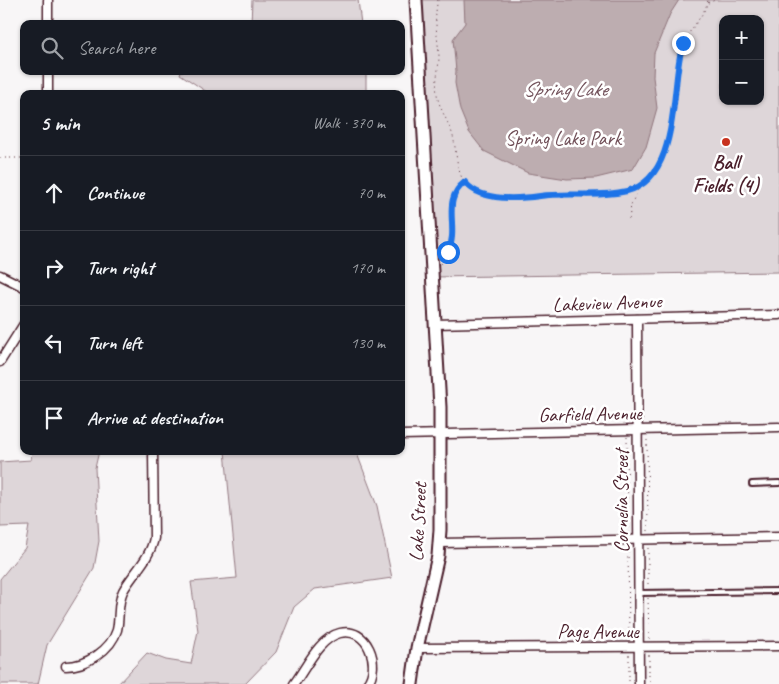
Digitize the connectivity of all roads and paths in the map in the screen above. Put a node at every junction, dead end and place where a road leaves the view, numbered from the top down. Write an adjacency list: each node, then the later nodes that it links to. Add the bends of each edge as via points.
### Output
1 (48, 0): 7 (street)
2 (416, 0): 20 (street, Lake Street)
3 (438, 0): 12 (path, via 435,20 439,58 437,93 440,108 452,132 458,166)
4 (708, 0): 6 (path)
5 (715, 0): 6 (path)
6 (708, 4): 13 (path, via 688,33 680,52 668,139 655,169)
7 (48, 20)
8 (48, 75): 9 (street)
9 (48, 90)
10 (0, 158): 11 (path)
11 (20, 158)
12 (465, 182): 13 (path, via 477,193 515,198 554,194 597,195); 15 (path, via 453,196 452,240)
13 (639, 186): 14 (path)
14 (629, 219)
15 (440, 266)
16 (0, 275): 17 (street)
17 (20, 284)
18 (779, 315): 19 (street, Lakeview Avenue)
19 (637, 319): 20 (street, Lakeview Avenue); 24 (street, Cornelia Street)
20 (435, 324): 25 (street, Lake Street)
21 (20, 330): 22 (street)
22 (0, 362)
23 (779, 427): 24 (street, Garfield Avenue)
24 (633, 429): 25 (street, Garfield Avenue); 32 (path, via 627,437); 33 (street, Cornelia Street)
25 (440, 434): 26 (street, Garfield Avenue); 35 (street, Lake Street)
26 (405, 435)
27 (647, 440): 34 (path)
28 (153, 455): 44 (street, via 152,548 122,593 116,631 111,640 89,661)
29 (779, 483): 30 (lane)
30 (752, 484)
31 (779, 537): 34 (street)
32 (628, 539): 33 (street); 35 (street); 42 (path)
33 (638, 539): 34 (street); 38 (street, Cornelia Street)
34 (648, 539): 37 (path)
35 (440, 543): 41 (street, Lake Street)
36 (779, 591): 37 (lane)
37 (648, 592): 38 (lane); 40 (path)
38 (638, 593): 43 (street, Cornelia Street)
39 (779, 646): 40 (street, Page Avenue)
40 (649, 647): 43 (street, Page Avenue); 50 (path)
41 (417, 648): 42 (street, Page Avenue); 47 (street, Lake Street)
42 (629, 648): 43 (street, Page Avenue); 48 (path)
43 (639, 648): 49 (street, Cornelia Street)
44 (66, 666)
45 (294, 684): 46 (street, via 326,641 340,633 354,634 365,641 373,655 374,669)
46 (367, 684)
47 (412, 684)
48 (629, 684)
49 (639, 684)
50 (649, 684)

